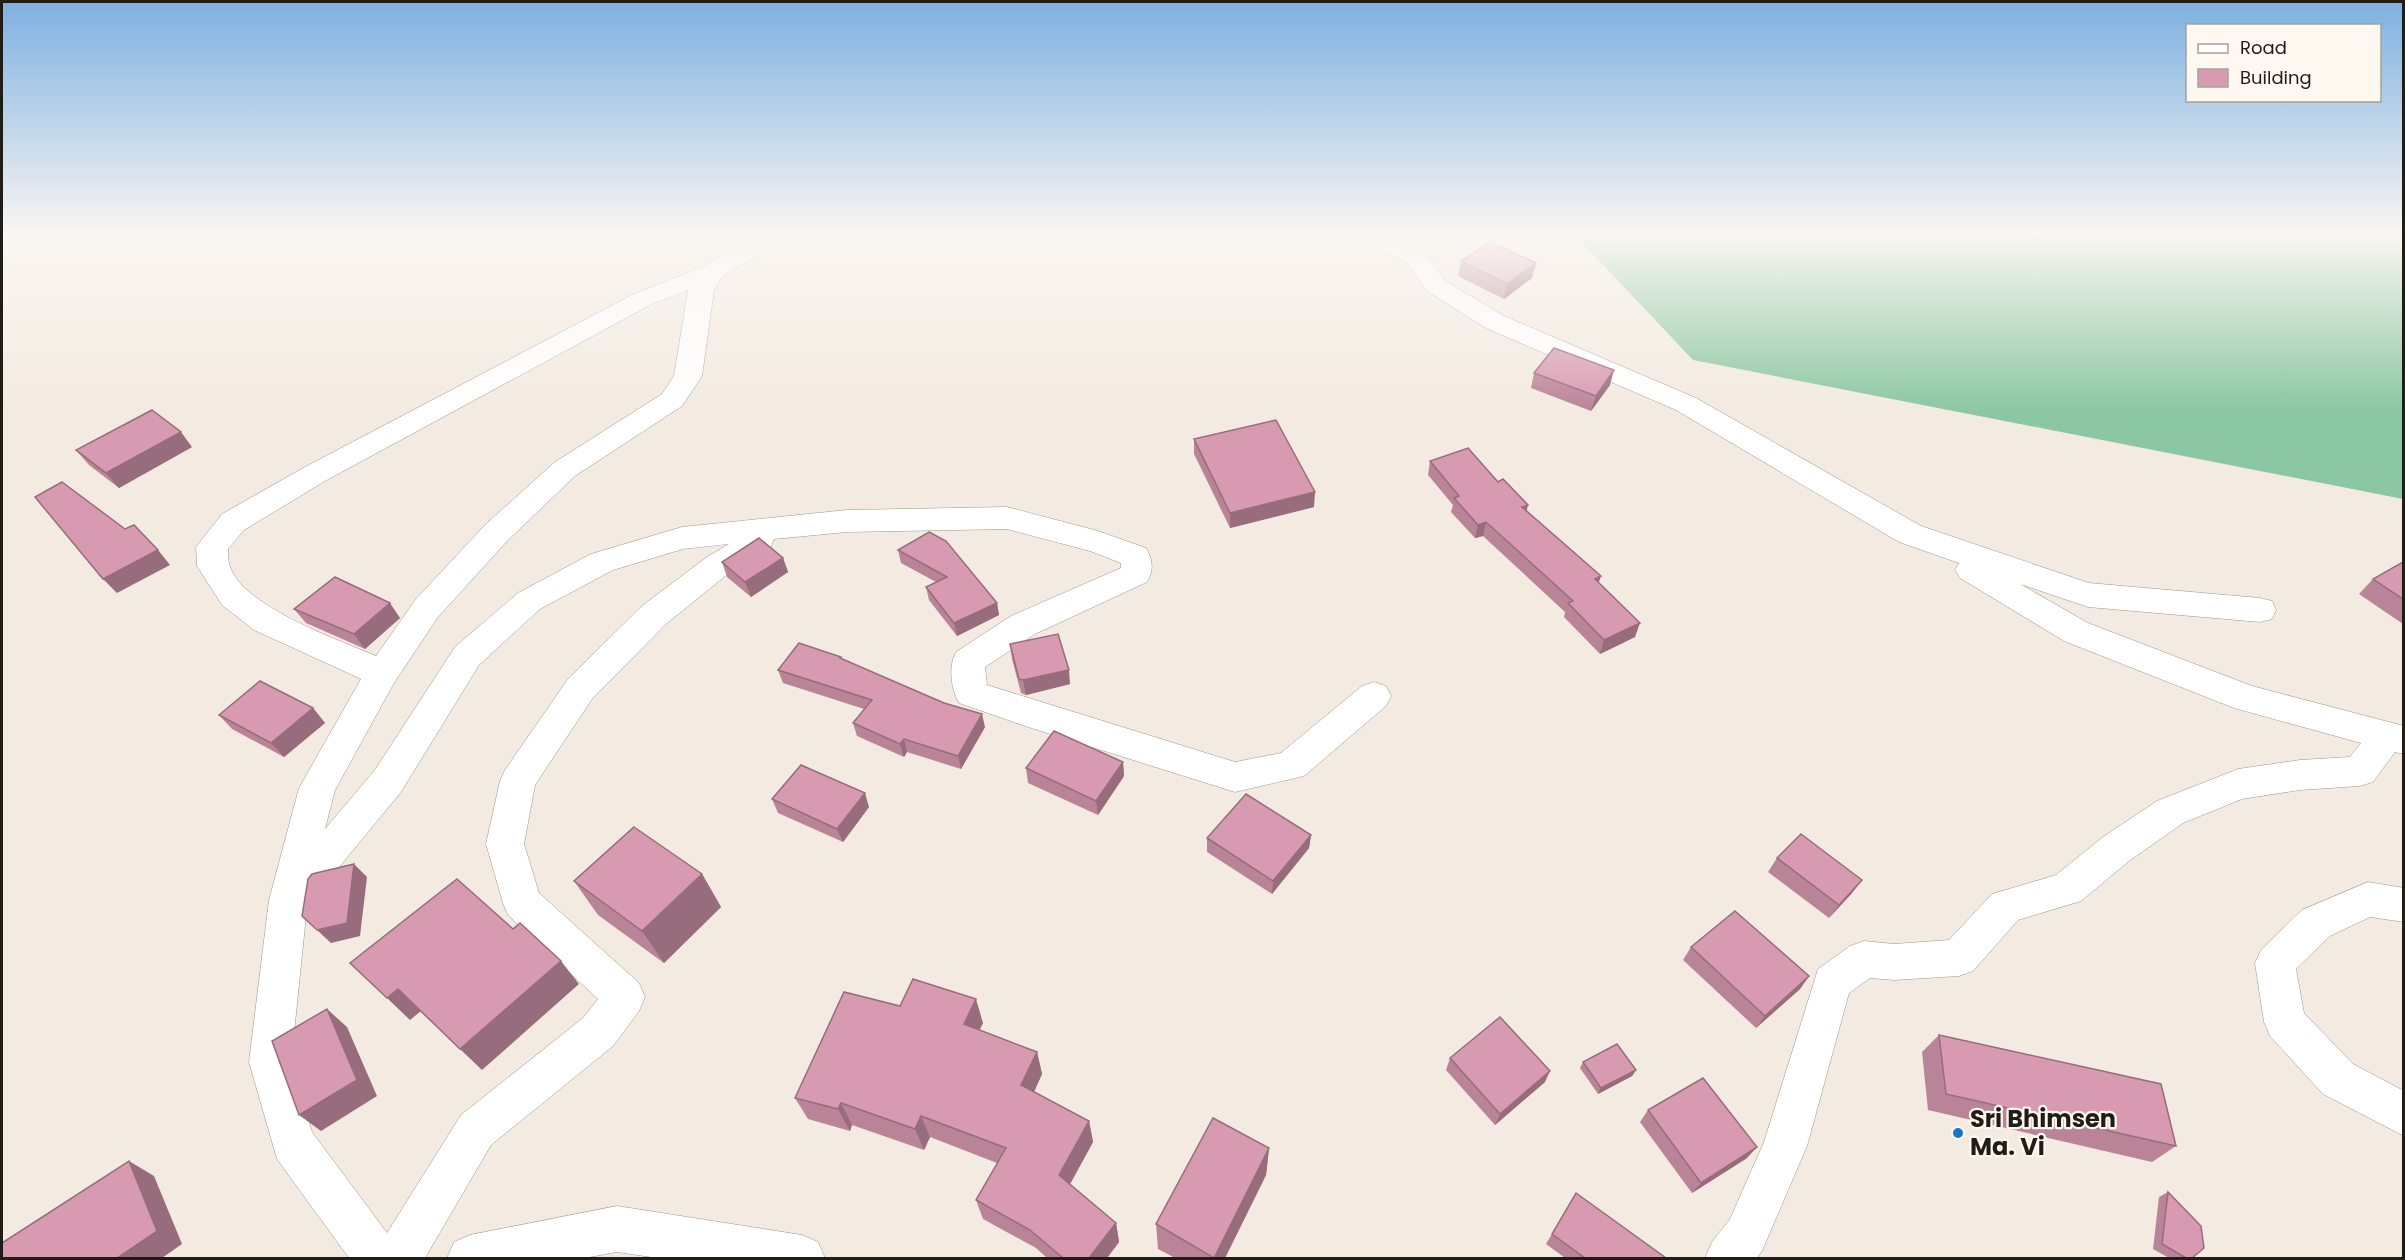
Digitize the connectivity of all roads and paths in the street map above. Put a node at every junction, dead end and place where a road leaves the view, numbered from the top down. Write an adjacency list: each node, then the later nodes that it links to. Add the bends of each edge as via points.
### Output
1 (659, 293): 7 (street, via 315,474 233,522 212,547 213,566 241,603 266,621)
2 (701, 293): 7 (street, via 688,376 672,400 565,469 505,524 427,608)
3 (1448, 293): 5 (street, via 1495,322 1686,404)
4 (779, 529): 8 (street, via 847,521 1007,518 1135,556 1136,574 1023,625 968,661 971,693 1235,777 1291,766); 10 (street, via 682,538 602,562 529,601 467,656 388,781); 14 (street, via 718,565 654,615 580,689 518,781 505,844 522,903 625,997 598,1032 476,1130)
5 (1910, 534): 6 (street, via 2088,595); 9 (street, via 2076,632 2246,698)
6 (2260, 610)
7 (382, 674): 10 (street, via 316,789)
8 (1374, 696)
9 (2395, 738): 17 (street, via 2361,771 2238,784 2170,812 2067,889 2006,906 1959,958 1894,962 1864,959 1832,982 1785,1146 1746,1235)
10 (288, 900): 13 (street, via 270,1062 293,1143)
11 (2403, 905): 12 (street, via 2368,899 2316,923 2275,963 2285,1022 2338,1079)
12 (2403, 1115)
13 (377, 1258)
14 (399, 1258)
15 (470, 1258): 16 (street, via 617,1229)
16 (802, 1258)
17 (1728, 1258)

